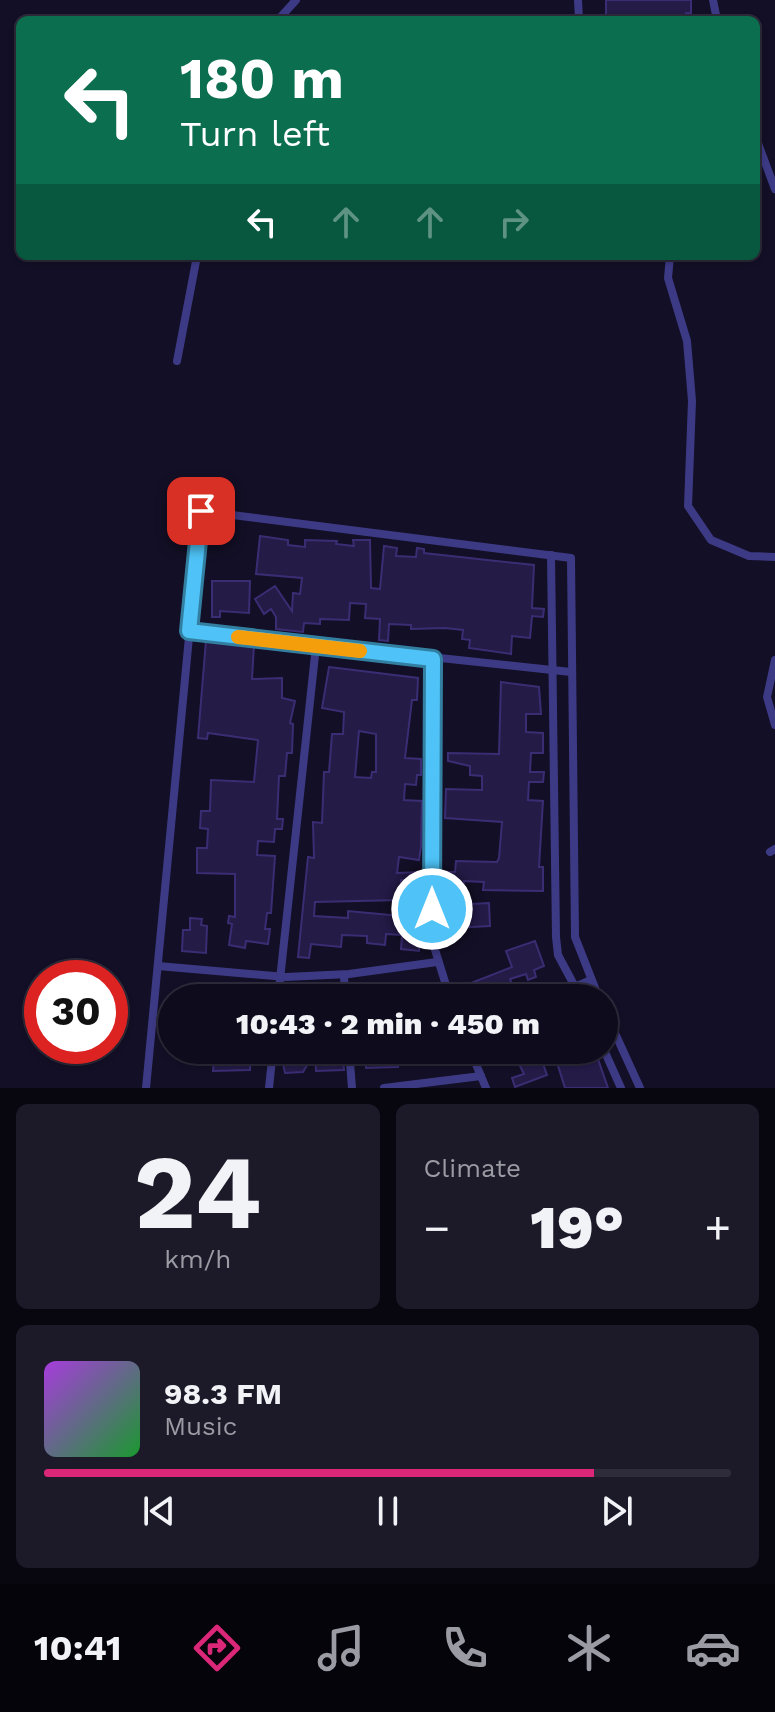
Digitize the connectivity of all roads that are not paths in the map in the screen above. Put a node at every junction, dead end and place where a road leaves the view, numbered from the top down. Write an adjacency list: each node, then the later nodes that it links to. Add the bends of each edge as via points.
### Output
1 (296, 0): 2 (street)
2 (282, 16)
3 (760, 161): 4 (street)
4 (775, 189)
5 (196, 260): 7 (street)
6 (670, 260): 9 (street, via 668,278 687,341 692,401 688,506 711,540 749,556)
7 (177, 361)
8 (551, 555): 10 (street, via 201,511); 14 (street); 15 (street, via 571,558)
9 (775, 557)
10 (189, 631): 11 (street); 18 (street)
11 (316, 646): 12 (street); 20 (street)
12 (433, 659): 14 (street); 17 (street, via 432,940)
13 (775, 660): 16 (street, via 767,697)
14 (551, 672): 15 (street); 25 (street, via 556,937 558,955)
15 (571, 672): 21 (street, via 575,937)
16 (775, 725)
17 (437, 962): 19 (street); 24 (street)
18 (158, 966): 20 (street); 34 (street)
19 (344, 975): 20 (street); 23 (street)
20 (280, 977): 22 (street)
21 (591, 980): 26 (street); 27 (street)
22 (279, 984)
23 (344, 984)
24 (445, 984)
25 (574, 984)
26 (582, 984)
27 (593, 984)
28 (618, 1040): 41 (street)
29 (272, 1064): 36 (street)
30 (350, 1064): 37 (street)
31 (476, 1064): 33 (street)
32 (610, 1064): 40 (street)
33 (481, 1076): 38 (street); 39 (street)
34 (146, 1088): 35 (street)
35 (153, 1088)
36 (269, 1088)
37 (352, 1088)
38 (384, 1088)
39 (486, 1088)
40 (621, 1088)
41 (640, 1088)

